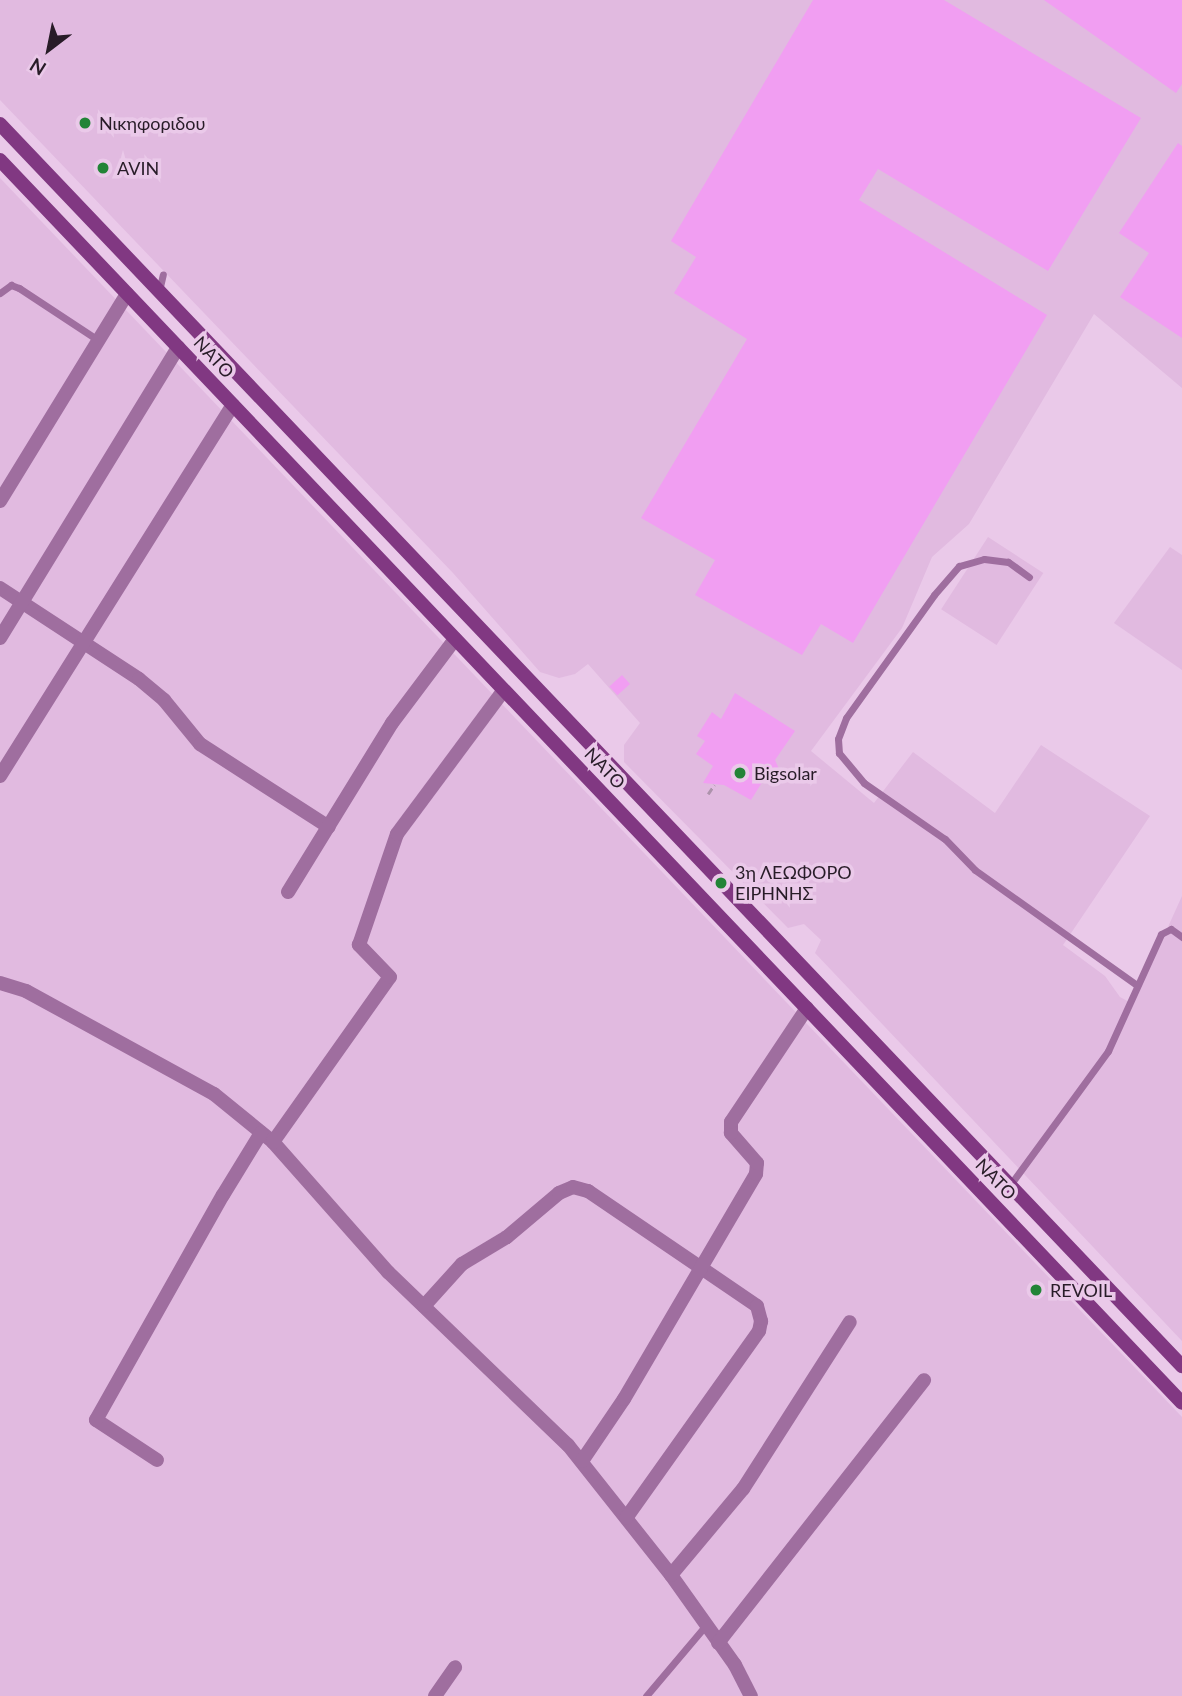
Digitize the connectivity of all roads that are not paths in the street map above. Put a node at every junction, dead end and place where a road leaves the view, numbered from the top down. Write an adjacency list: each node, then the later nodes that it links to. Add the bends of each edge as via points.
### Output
1 (0, 124): 4 (main road, ΝΑΤΟ)
2 (0, 160): 6 (main road, ΝΑΤΟ)
3 (163, 274): 4 (lane)
4 (159, 291): 26 (main road, ΝΑΤΟ)
5 (0, 293): 7 (lane, via 11,285 19,288)
6 (127, 294): 7 (street); 8 (main road, ΝΑΤΟ)
7 (99, 340): 10 (street)
8 (178, 347): 9 (main road, ΝΑΤΟ); 13 (street)
9 (233, 405): 15 (main road, ΝΑΤΟ); 16 (street)
10 (0, 500)
11 (1029, 577): 23 (lane, via 1008,562 984,559 959,566 846,718 838,739 839,753 864,783 945,839 985,877)
12 (0, 588): 13 (street)
13 (22, 603): 14 (street); 16 (street)
14 (0, 638)
15 (455, 639): 17 (main road, ΝΑΤΟ); 19 (street, via 392,723)
16 (86, 643): 18 (street); 19 (street, via 164,700 200,744)
17 (504, 690): 24 (main road, ΝΑΤΟ); 25 (street, via 397,834 359,945 390,977)
18 (0, 776)
19 (329, 827): 20 (street)
20 (288, 892)
21 (1182, 937): 23 (lane, via 1171,929 1161,934)
22 (0, 983): 25 (street, via 26,991 195,1083)
23 (1138, 985): 26 (lane, via 1108,1051)
24 (807, 1008): 27 (street, via 731,1122 731,1133 757,1163 756,1174); 32 (main road, ΝΑΤΟ)
25 (267, 1137): 28 (street); 33 (street, via 223,1195 96,1420)
26 (1010, 1185): 30 (main road, ΝΑΤΟ)
27 (701, 1267): 28 (street, via 588,1191 573,1187 462,1264); 34 (street); 35 (street, via 757,1307 761,1326)
28 (424, 1306): 34 (street)
29 (850, 1322): 36 (street, via 743,1489)
30 (1182, 1366)
31 (925, 1380): 38 (street)
32 (1182, 1403)
33 (157, 1460)
34 (582, 1461): 35 (street)
35 (626, 1518): 36 (street)
36 (671, 1576): 37 (street)
37 (706, 1625): 38 (street); 41 (lane)
38 (718, 1643): 42 (street)
39 (455, 1667): 40 (street)
40 (435, 1696)
41 (646, 1696)
42 (751, 1696)

